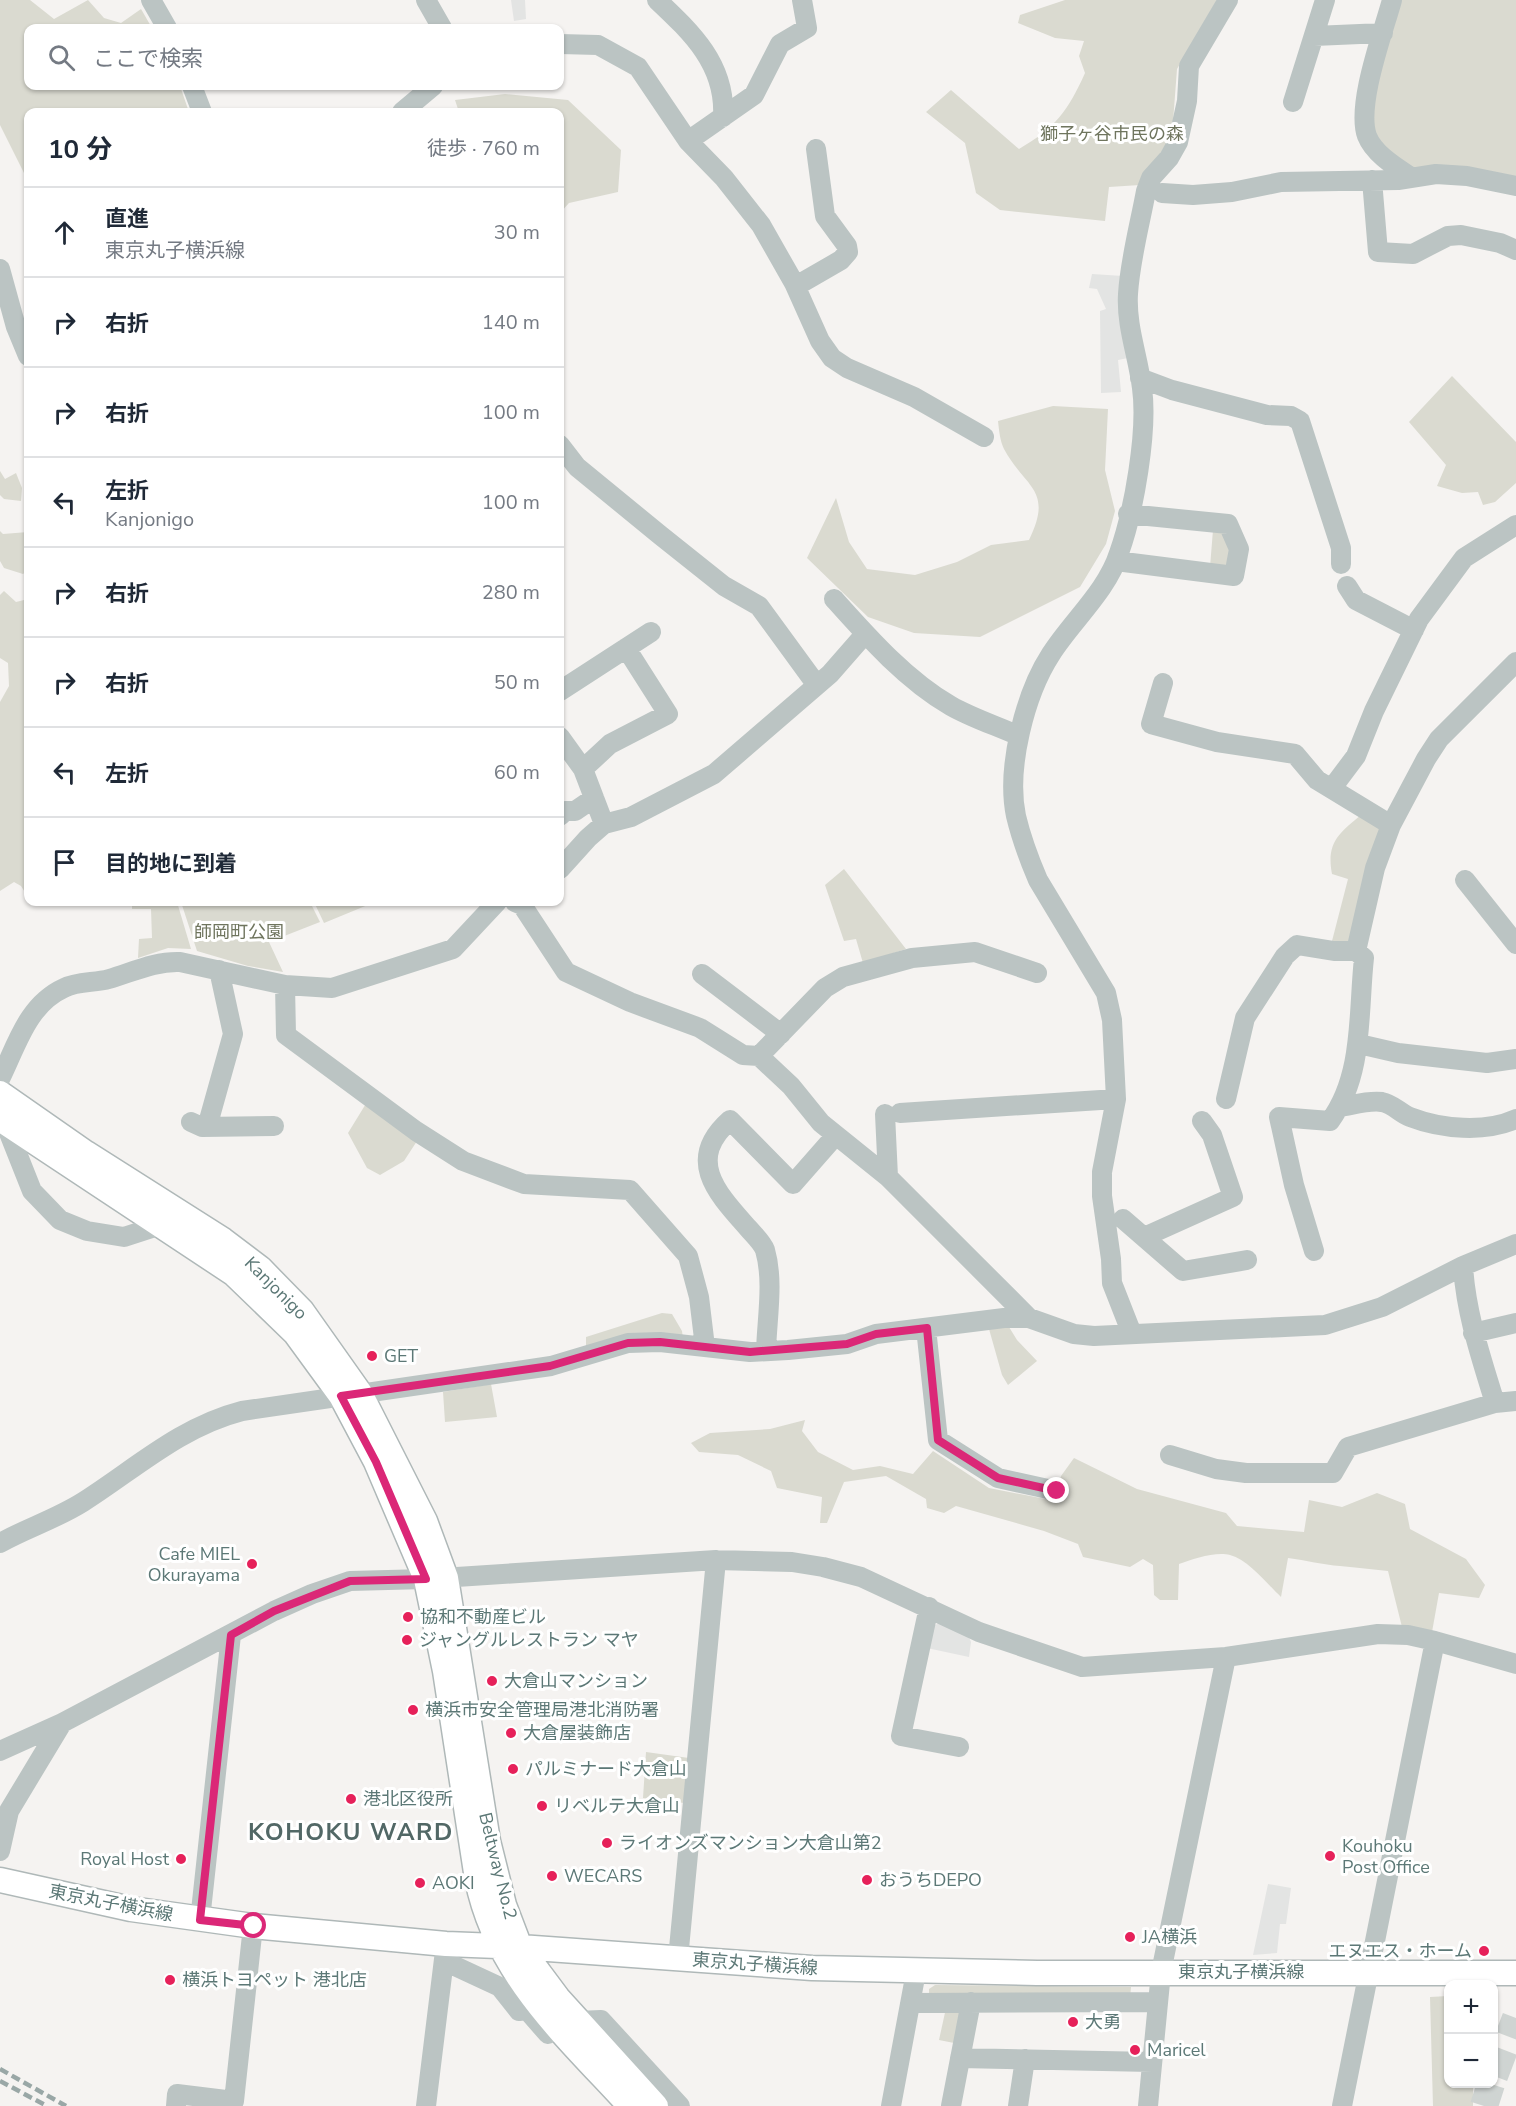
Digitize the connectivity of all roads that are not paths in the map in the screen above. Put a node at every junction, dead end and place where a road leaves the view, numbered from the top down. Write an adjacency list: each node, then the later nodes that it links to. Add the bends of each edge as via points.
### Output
1 (151, 0): 8 (street)
2 (426, 0): 9 (street)
3 (657, 0): 18 (street, via 695,35 709,56 720,81)
4 (801, 0): 18 (street, via 807,28 780,44 754,95)
5 (1228, 0): 29 (street, via 1189,66 1187,101 1178,142 1150,178 1146,191 1128,293)
6 (1325, 0): 11 (street)
7 (1392, 0): 10 (street)
8 (165, 24)
9 (440, 24)
10 (1383, 33): 11 (street); 21 (street, via 1366,96 1367,136 1387,160)
11 (1314, 36): 15 (street)
12 (564, 44): 19 (street, via 598,45 638,67)
13 (194, 90): 16 (street)
14 (428, 90): 17 (street)
15 (1293, 102)
16 (200, 108)
17 (407, 108)
18 (723, 117): 19 (street)
19 (688, 141): 27 (street, via 724,178 760,225)
20 (816, 149): 27 (street, via 825,216 849,252)
21 (1411, 177): 22 (street); 23 (street, via 1467,176)
22 (1372, 180): 24 (street, via 1281,182 1193,195); 25 (street, via 1378,252 1413,254 1448,236 1461,235)
23 (1516, 186)
24 (1162, 193)
25 (1516, 250)
26 (0, 269): 28 (street)
27 (796, 286): 30 (street, via 820,341 832,358 914,397)
28 (24, 346)
29 (1140, 378): 32 (street, via 1144,429); 35 (street, via 1172,390 1300,421 1341,548)
30 (984, 437)
31 (564, 450): 44 (street, via 577,467 651,528 724,586 759,606)
32 (1128, 514): 34 (street); 34 (street, via 1228,524 1239,549 1234,576)
33 (1516, 525): 38 (street, via 1464,558)
34 (1116, 561): 46 (street, via 1047,662)
35 (1341, 564)
36 (1347, 586): 38 (street, via 1356,600)
37 (834, 599): 40 (street)
38 (1414, 630): 49 (street, via 1356,756)
39 (651, 632): 41 (street)
40 (865, 634): 44 (street); 46 (street, via 950,705)
41 (626, 648): 45 (street); 48 (street, via 668,714 610,744)
42 (1516, 662): 53 (street, via 1439,739)
43 (1164, 682): 49 (street, via 1151,723 1217,742 1295,754 1317,780)
44 (816, 684): 52 (street, via 714,774 631,817)
45 (564, 688)
46 (1019, 736): 70 (street, via 1016,814 1038,880 1106,993 1114,1039)
47 (564, 742): 48 (street)
48 (584, 768): 50 (street)
49 (1332, 788): 53 (street)
50 (594, 798): 51 (street, via 575,811); 52 (street)
51 (564, 812)
52 (604, 825): 54 (street)
53 (1391, 825): 59 (street, via 1375,868)
54 (564, 865)
55 (1465, 880): 58 (street)
56 (493, 906): 63 (street, via 453,949 332,988)
57 (523, 906): 66 (street, via 566,972 630,1002 700,1028 744,1055)
58 (1516, 944)
59 (1356, 951): 65 (street, via 1364,958); 71 (street, via 1297,945 1285,956 1245,1018)
60 (219, 970): 63 (street); 68 (street, via 163,962 66,987 45,999 29,1015); 76 (street, via 233,1034 199,1125)
61 (1037, 973): 64 (street, via 975,952 912,958 843,977 825,988)
62 (702, 974): 64 (street)
63 (285, 985): 91 (street, via 286,1035 463,1161 524,1184 630,1191 688,1256 699,1297)
64 (781, 1034): 66 (street)
65 (1359, 1044): 67 (street, via 1398,1053 1487,1063); 72 (street)
66 (759, 1056): 77 (street)
67 (1516, 1059)
68 (0, 1079)
69 (0, 1093): 93 (main road, Kanjonigo, via 260,1268 302,1311)
70 (1116, 1099): 78 (street, via 892,1113); 90 (street, via 1102,1172 1102,1196 1112,1283)
71 (1226, 1099)
72 (1340, 1107): 73 (street, via 1378,1101 1409,1116 1457,1128); 83 (street, via 1330,1121 1279,1117)
73 (1516, 1119)
74 (2, 1121): 80 (main road, Kanjonigo); 80 (street, via 32,1191 60,1220 87,1231 124,1237)
75 (1202, 1121): 81 (street, via 1212,1135 1233,1197)
76 (274, 1126)
77 (836, 1135): 78 (street); 92 (street, via 793,1184 730,1120 715,1134 707,1156 709,1178 720,1197 764,1247 770,1278)
78 (888, 1176): 86 (street)
79 (1124, 1219): 81 (street)
80 (160, 1225): 93 (main road, Kanjonigo, via 234,1274 266,1302)
81 (1144, 1237): 84 (street, via 1183,1271)
82 (1516, 1244): 85 (street)
83 (1314, 1251)
84 (1247, 1260)
85 (1463, 1266): 89 (street); 90 (street, via 1382,1307 1325,1325)
86 (1029, 1318): 88 (street); 90 (street, via 1074,1334)
87 (1516, 1323): 89 (street)
88 (927, 1328): 92 (street, via 876,1334 847,1344); 97 (street, via 938,1440 998,1478)
89 (1473, 1332): 95 (street)
90 (1132, 1334)
91 (705, 1347): 92 (street); 93 (street, via 628,1343 550,1366)
92 (766, 1351)
93 (351, 1395): 98 (street, via 242,1411 214,1419 174,1439 82,1503); 100 (main road, Kanjonigo, via 424,1521)
94 (1516, 1401): 95 (street)
95 (1495, 1403): 96 (street, via 1348,1447 1333,1473 1216,1470)
96 (1170, 1455)
97 (1057, 1491)
98 (0, 1543)
99 (716, 1560): 100 (street); 101 (street, via 823,1567 861,1577); 115 (street)
100 (436, 1579): 102 (street, via 350,1581 274,1611); 113 (main road, Beltway No.2, via 445,1671 483,1910)
101 (929, 1606): 104 (street, via 980,1632 1082,1667); 107 (street, via 901,1736)
102 (231, 1635): 106 (street); 111 (street)
103 (1435, 1641): 104 (street, via 1378,1634); 105 (street); 118 (street)
104 (1226, 1657): 117 (street)
105 (1516, 1664)
106 (62, 1723): 108 (street); 109 (street, via 9,1811)
107 (959, 1747)
108 (0, 1751)
109 (0, 1851)
110 (0, 1880): 111 (main road, 東京丸子横浜線)
111 (200, 1920): 112 (main road, 東京丸子横浜線)
112 (254, 1926): 114 (main road, 東京丸子横浜線); 128 (street, via 234,2101 177,2094)
113 (509, 1946): 114 (main road, 東京丸子横浜線); 115 (main road, 東京丸子横浜線); 123 (main road, Beltway No.2, via 540,1975); 131 (main road, Beltway No.2, via 539,2006)
114 (445, 1953): 129 (street); 130 (street, via 500,1986 519,2011 527,2010)
115 (678, 1959): 116 (main road, 東京丸子横浜線)
116 (916, 1972): 117 (main road, 東京丸子横浜線); 122 (street)
117 (1161, 1972): 118 (main road, 東京丸子横浜線); 121 (street)
118 (1369, 1972): 119 (main road, 東京丸子横浜線); 137 (street)
119 (1516, 1973)
120 (971, 2002): 121 (street); 122 (street); 124 (street)
121 (1158, 2002): 126 (street)
122 (910, 2003): 127 (street)
123 (578, 2021): 132 (main road, Beltway No.2); 133 (street, via 601,2020)
124 (960, 2058): 125 (street); 134 (street)
125 (1025, 2060): 126 (street); 135 (street)
126 (1152, 2062): 136 (street)
127 (892, 2105)
128 (176, 2106)
129 (426, 2106)
130 (614, 2106)
131 (630, 2106)
132 (656, 2106)
133 (680, 2106)
134 (951, 2106)
135 (1018, 2106)
136 (1148, 2106)
137 (1342, 2106)

